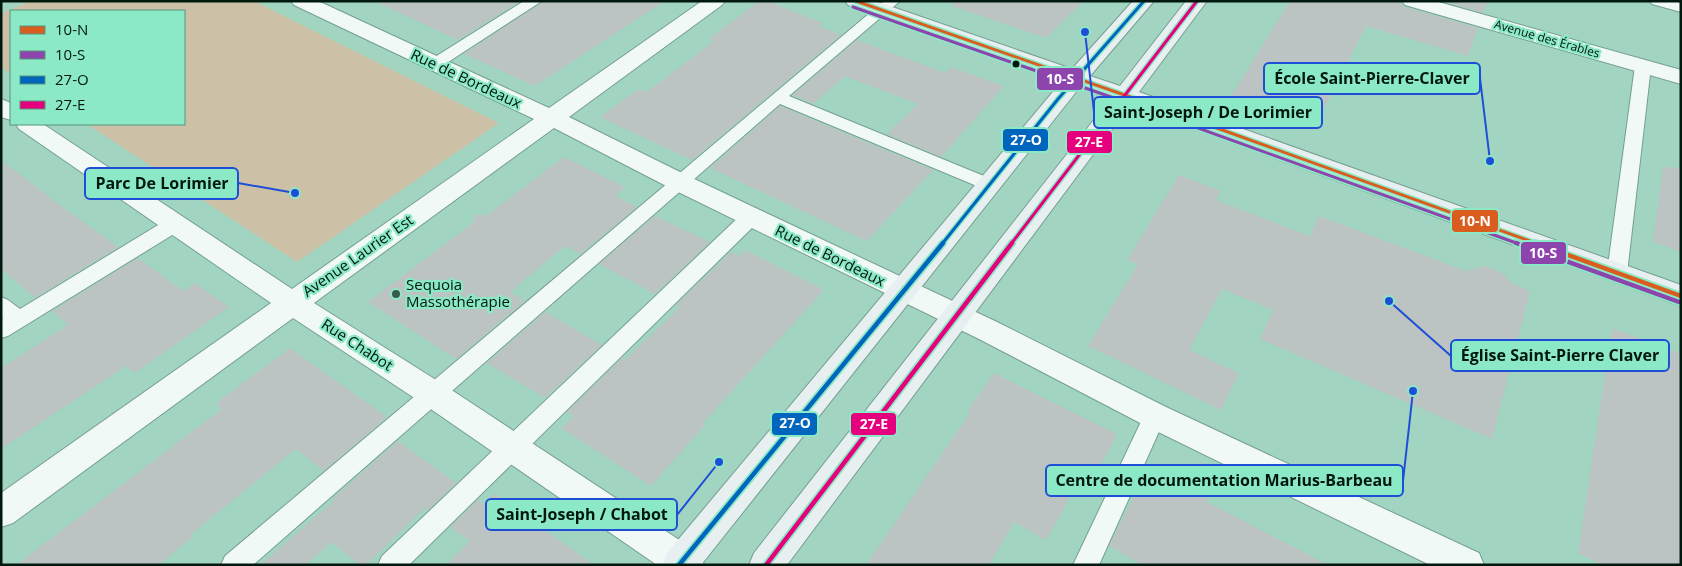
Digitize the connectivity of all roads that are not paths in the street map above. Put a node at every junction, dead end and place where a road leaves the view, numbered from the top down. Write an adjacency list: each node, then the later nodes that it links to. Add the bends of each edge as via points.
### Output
1 (301, 1): 11 (street, Rue de Bordeaux)
2 (535, 1): 11 (lane)
3 (715, 1): 17 (street, Avenue Laurier Est)
4 (855, 1): 9 (main road)
5 (1144, 1): 14 (main road)
6 (1197, 1): 15 (main road)
7 (1412, 1): 12 (street, Avenue des Érables)
8 (1657, 1): 10 (lane)
9 (887, 6): 14 (main road); 16 (lane)
10 (1681, 8)
11 (434, 64): 17 (street, Rue de Bordeaux)
12 (1643, 66): 13 (street, Avenue des Érables); 23 (lane)
13 (1681, 77)
14 (1076, 78): 15 (main road); 20 (main road)
15 (1124, 96): 23 (main road); 28 (main road)
16 (778, 97): 19 (lane); 20 (lane)
17 (552, 118): 19 (street, Rue de Bordeaux); 26 (street, Avenue Laurier Est)
18 (28, 125): 22 (street, Rue Chabot)
19 (679, 182): 21 (street, Rue de Bordeaux); 30 (lane)
20 (990, 185): 24 (main road)
21 (751, 217): 24 (street, Rue de Bordeaux); 32 (lane)
22 (174, 224): 26 (street, Rue Chabot); 29 (lane)
23 (1617, 273): 25 (main road)
24 (902, 290): 28 (street, Rue de Bordeaux); 34 (main road)
25 (1681, 296)
26 (292, 303): 30 (street, Rue Chabot); 33 (street, Avenue Laurier Est)
27 (1, 305): 29 (lane)
28 (957, 315): 31 (street, Rue de Bordeaux); 37 (main road)
29 (10, 324)
30 (433, 394): 32 (street, Rue Chabot); 35 (lane)
31 (1155, 416): 38 (lane); 39 (street, Rue de Bordeaux)
32 (512, 448): 34 (street, Rue Chabot); 36 (lane)
33 (1, 512)
34 (683, 564)
35 (234, 565)
36 (391, 565)
37 (766, 565)
38 (1086, 565)
39 (1467, 565)

